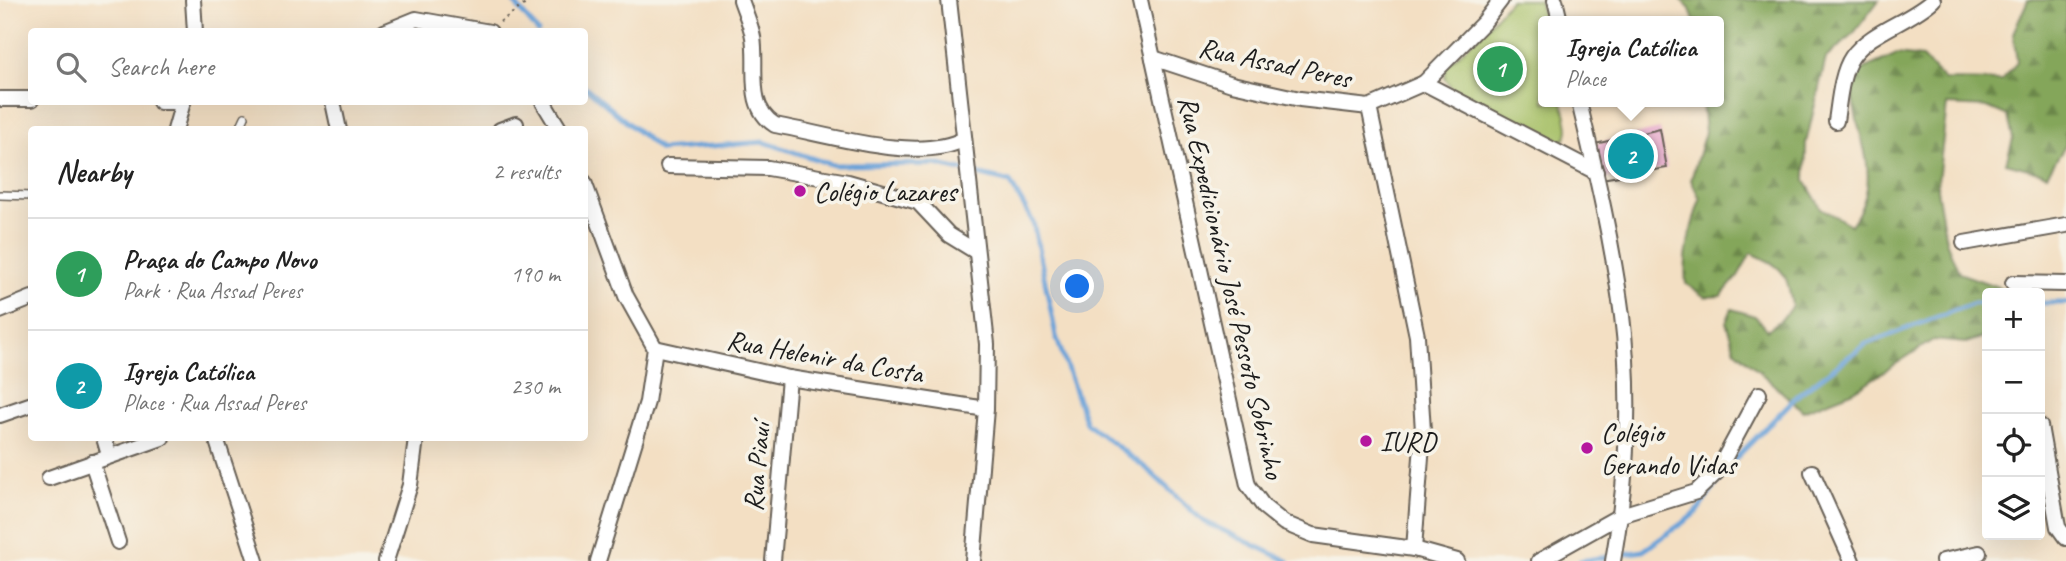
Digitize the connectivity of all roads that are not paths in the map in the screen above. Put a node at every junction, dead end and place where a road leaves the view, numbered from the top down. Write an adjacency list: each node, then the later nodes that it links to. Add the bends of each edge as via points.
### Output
1 (193, 0): 7 (street)
2 (741, 0): 27 (street, via 753,36 756,103 763,117 775,125 895,146 940,149)
3 (949, 0): 27 (street)
4 (1140, 0): 10 (street, Rua Expedicionário José Pessoto Sobrinho)
5 (1501, 0): 11 (street, Rua Assad Peres)
6 (1933, 0): 20 (street, via 1850,58)
7 (195, 28)
8 (394, 28): 9 (street, via 416,19)
9 (493, 28)
10 (1153, 58): 17 (street, Rua Assad Peres, via 1232,84 1300,99); 58 (street, Rua Expedicionário José Pessoto Sobrinho, via 1248,485 1264,507 1284,523 1313,535)
11 (1424, 83): 17 (street, Rua Assad Peres); 29 (street)
12 (0, 99): 13 (street)
13 (28, 99)
14 (182, 105): 22 (street)
15 (334, 105): 24 (street)
16 (544, 105): 26 (street)
17 (1369, 107): 58 (street, via 1417,336 1423,431)
18 (1580, 107): 29 (street)
19 (246, 117): 23 (lane)
20 (1836, 121)
21 (516, 124): 25 (street)
22 (176, 126)
23 (241, 126)
24 (338, 126)
25 (511, 126)
26 (557, 126)
27 (964, 142): 35 (street)
28 (668, 166): 35 (street, via 768,168 848,182 918,202 949,235)
29 (1596, 172): 55 (street, via 1622,316 1628,396)
30 (588, 193): 40 (street, via 626,296)
31 (0, 195): 32 (lane)
32 (28, 196)
33 (2066, 225): 34 (street)
34 (1964, 243)
35 (975, 251): 44 (street, via 987,344)
36 (2013, 283): 37 (street)
37 (2066, 284)
38 (28, 300): 39 (street)
39 (0, 311)
40 (655, 348): 41 (street, Rua Helenir da Costa); 62 (street, via 647,402)
41 (789, 378): 44 (street, Rua Helenir da Costa); 63 (street, Rua Piauí)
42 (1759, 394): 55 (street, via 1717,472 1696,492)
43 (28, 405): 45 (street)
44 (986, 409): 64 (street)
45 (0, 415)
46 (105, 441): 50 (street)
47 (152, 441): 50 (street)
48 (217, 441): 60 (street)
49 (416, 441): 61 (street, via 410,485)
50 (109, 454): 52 (street)
51 (2045, 456): 56 (street, via 2057,527)
52 (92, 461): 54 (street); 57 (street)
53 (1812, 472): 68 (street)
54 (49, 478)
55 (1621, 515): 66 (street); 67 (street)
56 (2066, 538)
57 (118, 542)
58 (1415, 549): 65 (street, Rua Expedicionário José Pessoto Sobrinho)
59 (1979, 553): 69 (street)
60 (256, 561)
61 (386, 561)
62 (598, 561)
63 (773, 561)
64 (973, 561)
65 (1457, 561)
66 (1539, 561)
67 (1613, 561)
68 (1852, 561)
69 (1943, 561)

